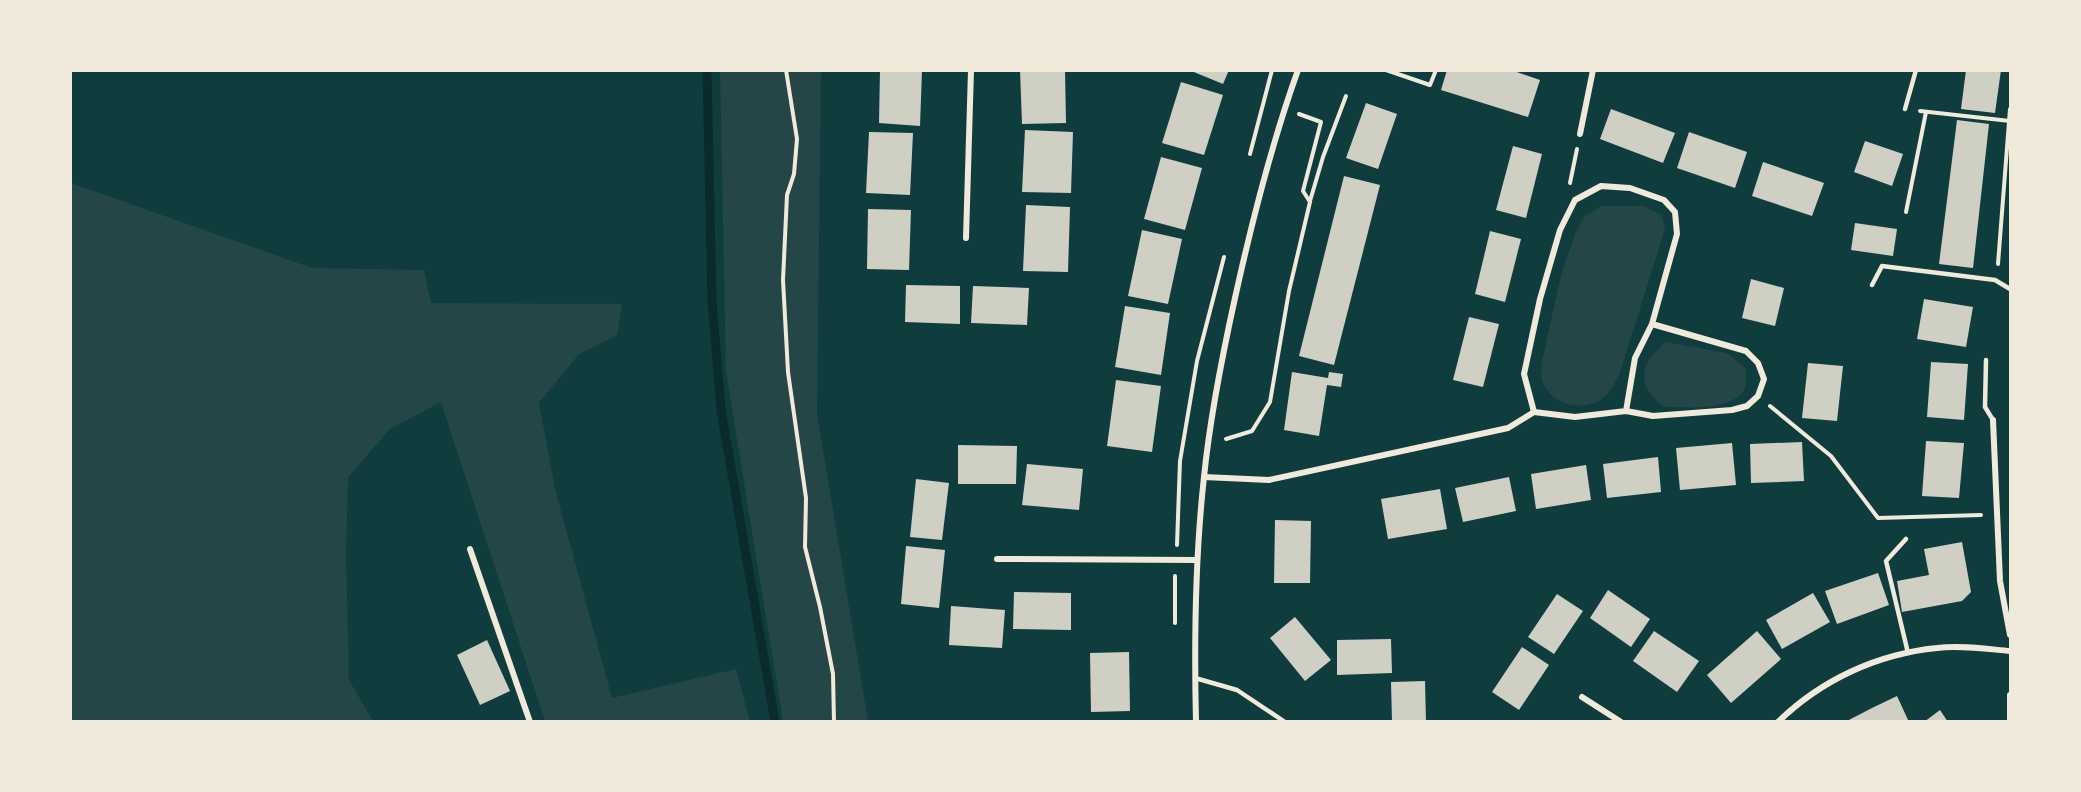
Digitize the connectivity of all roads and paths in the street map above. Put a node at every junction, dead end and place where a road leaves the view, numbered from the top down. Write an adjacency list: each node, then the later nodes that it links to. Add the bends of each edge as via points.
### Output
1 (786, 70): 43 (path, via 797,139 794,174 787,195 783,280 788,372 806,498 805,547 833,674)
2 (971, 70): 19 (street)
3 (1298, 70): 9 (street)
4 (1386, 70): 5 (path, via 1430,85)
5 (1436, 70)
6 (1593, 70): 14 (street)
7 (1916, 70): 10 (lane)
8 (1346, 96): 17 (path)
9 (1284, 109): 17 (path, via 1321,122 1303,191); 29 (street, via 1251,226 1222,357)
10 (1905, 109): 12 (path)
11 (2010, 109): 13 (path)
12 (1926, 112): 13 (path); 18 (path)
13 (2010, 121): 20 (path)
14 (1580, 134)
15 (1574, 165): 16 (path)
16 (1570, 181)
17 (1310, 202): 29 (path, via 1289,291 1270,402 1252,430)
18 (1906, 212)
19 (966, 237)
20 (1999, 256)
21 (1872, 285): 22 (lane, via 1882,266 1995,280)
22 (2010, 289)
23 (1652, 324): 25 (street, via 1746,351 1758,363 1764,379); 26 (street, via 1635,358); 27 (street, via 1677,234 1675,212 1664,200 1630,188 1601,186 1575,200 1560,230 1524,374)
24 (1986, 360): 28 (lane, via 1985,407)
25 (1758, 396): 26 (street, via 1747,406 1732,410 1653,416); 31 (path, via 1831,456 1878,518)
26 (1626, 411): 27 (street, via 1575,417)
27 (1534, 412): 30 (street, via 1508,428 1269,480)
28 (1993, 420): 31 (street)
29 (1208, 444): 30 (street)
30 (1204, 477): 35 (street)
31 (1998, 515): 36 (street, via 2000,581)
32 (1906, 538): 38 (lane, via 1886,561)
33 (470, 549): 42 (street)
34 (997, 559): 35 (street)
35 (1197, 560): 39 (street)
36 (2010, 635)
37 (2010, 651): 38 (street, via 1939,648)
38 (1908, 653): 47 (street, via 1829,681)
39 (1195, 678): 44 (street); 45 (lane, via 1237,690)
40 (2010, 695): 48 (street)
41 (1582, 697): 46 (street)
42 (530, 722)
43 (834, 722)
44 (1196, 722)
45 (1285, 722)
46 (1621, 722)
47 (1778, 722)
48 (2010, 722)

